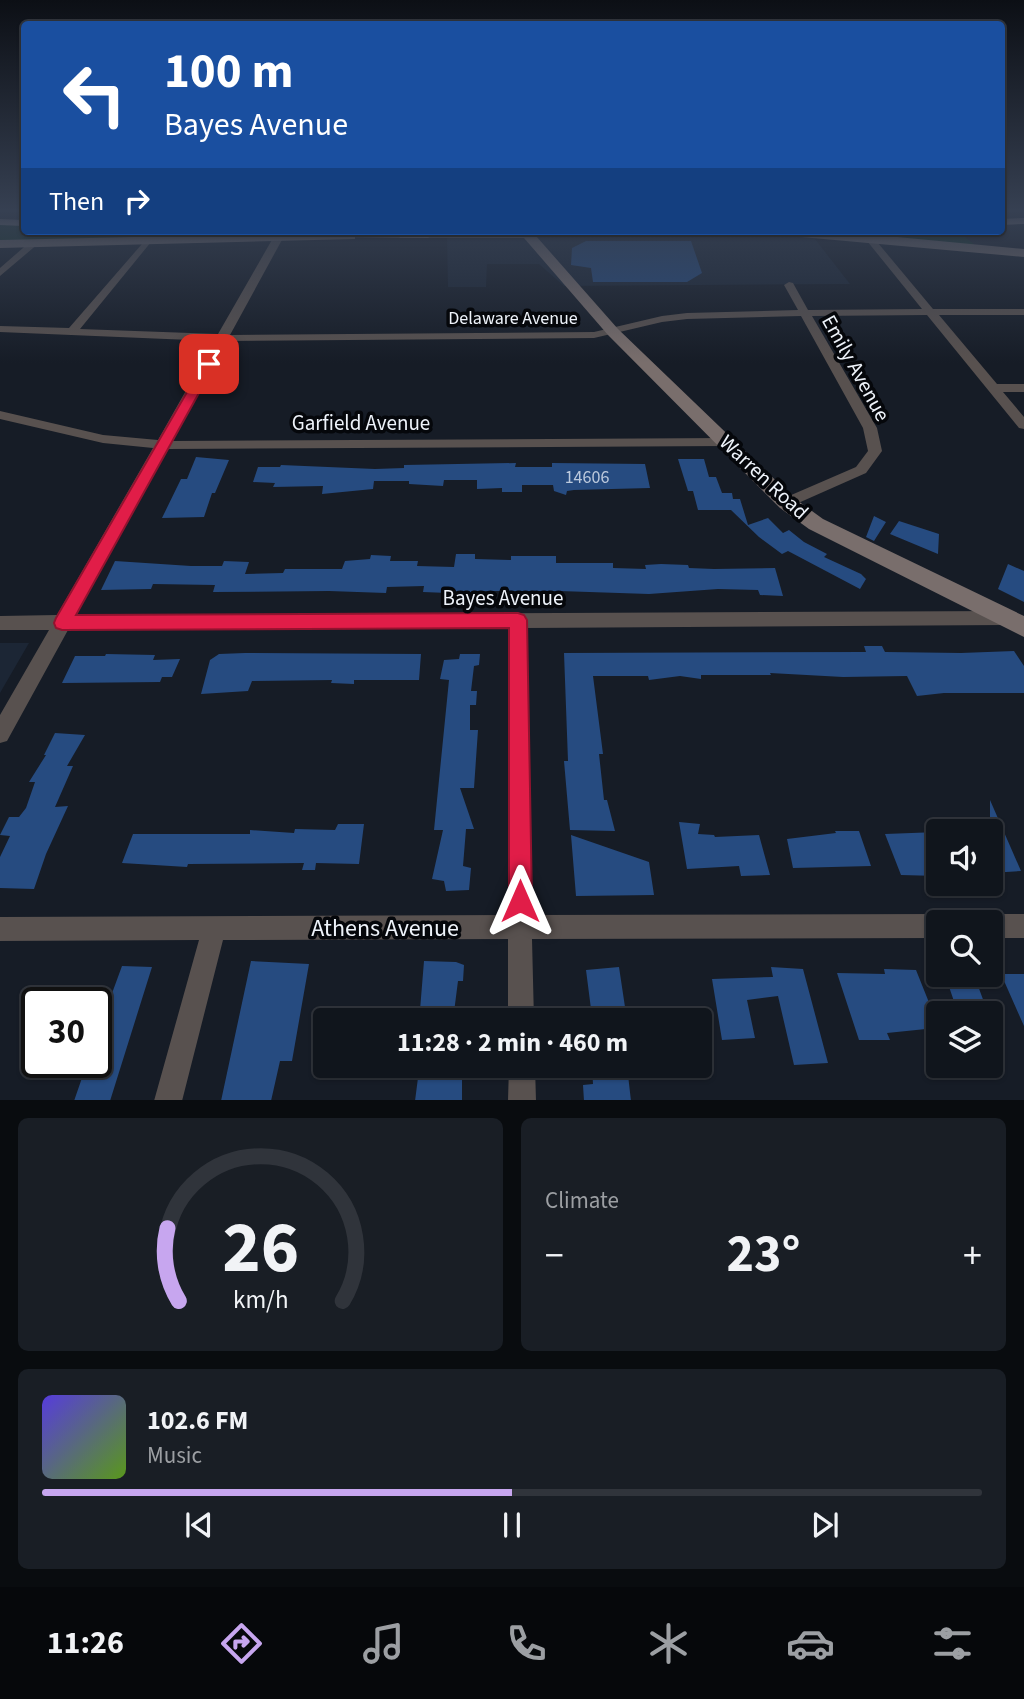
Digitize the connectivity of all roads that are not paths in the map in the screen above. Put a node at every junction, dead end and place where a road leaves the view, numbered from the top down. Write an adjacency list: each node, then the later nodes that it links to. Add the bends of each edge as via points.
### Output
1 (14, 260): 6 (street)
2 (131, 260): 12 (street)
3 (266, 260): 14 (street)
4 (544, 260): 13 (main road, Warren Road)
5 (888, 260): 8 (street)
6 (0, 273)
7 (789, 285): 10 (street, Emily Avenue)
8 (931, 312): 9 (street, Delaware Avenue); 10 (street, Delaware Avenue); 15 (street)
9 (1024, 312)
10 (805, 315): 13 (street, Delaware Avenue, via 662,318); 21 (street, Emily Avenue, via 870,428 875,451 861,470)
11 (0, 329): 12 (street, Delaware Avenue)
12 (73, 330): 14 (street, Delaware Avenue)
13 (613, 332): 14 (street, Delaware Avenue); 19 (main road, Warren Road)
14 (224, 338): 20 (street)
15 (993, 387): 16 (street); 18 (street)
16 (1024, 388)
17 (0, 415): 20 (street, Garfield Avenue, via 103,439)
18 (1024, 425)
19 (725, 442): 20 (street, Garfield Avenue); 21 (main road, Warren Road)
20 (164, 445): 25 (street)
21 (787, 503): 23 (main road, Warren Road, via 816,524)
22 (518, 620): 23 (street, Bayes Avenue); 25 (street, Bayes Avenue); 30 (street)
23 (1015, 622)
24 (0, 623): 25 (street, Bayes Avenue)
25 (62, 623): 26 (street)
26 (0, 734)
27 (926, 926): 30 (street, Athens Avenue)
28 (1003, 926): 29 (street)
29 (1024, 926)
30 (521, 928): 32 (street, Athens Avenue); 33 (street)
31 (0, 929): 32 (street, Athens Avenue)
32 (214, 929): 35 (street)
33 (521, 1008)
34 (522, 1078): 36 (street)
35 (168, 1100)
36 (522, 1100)

